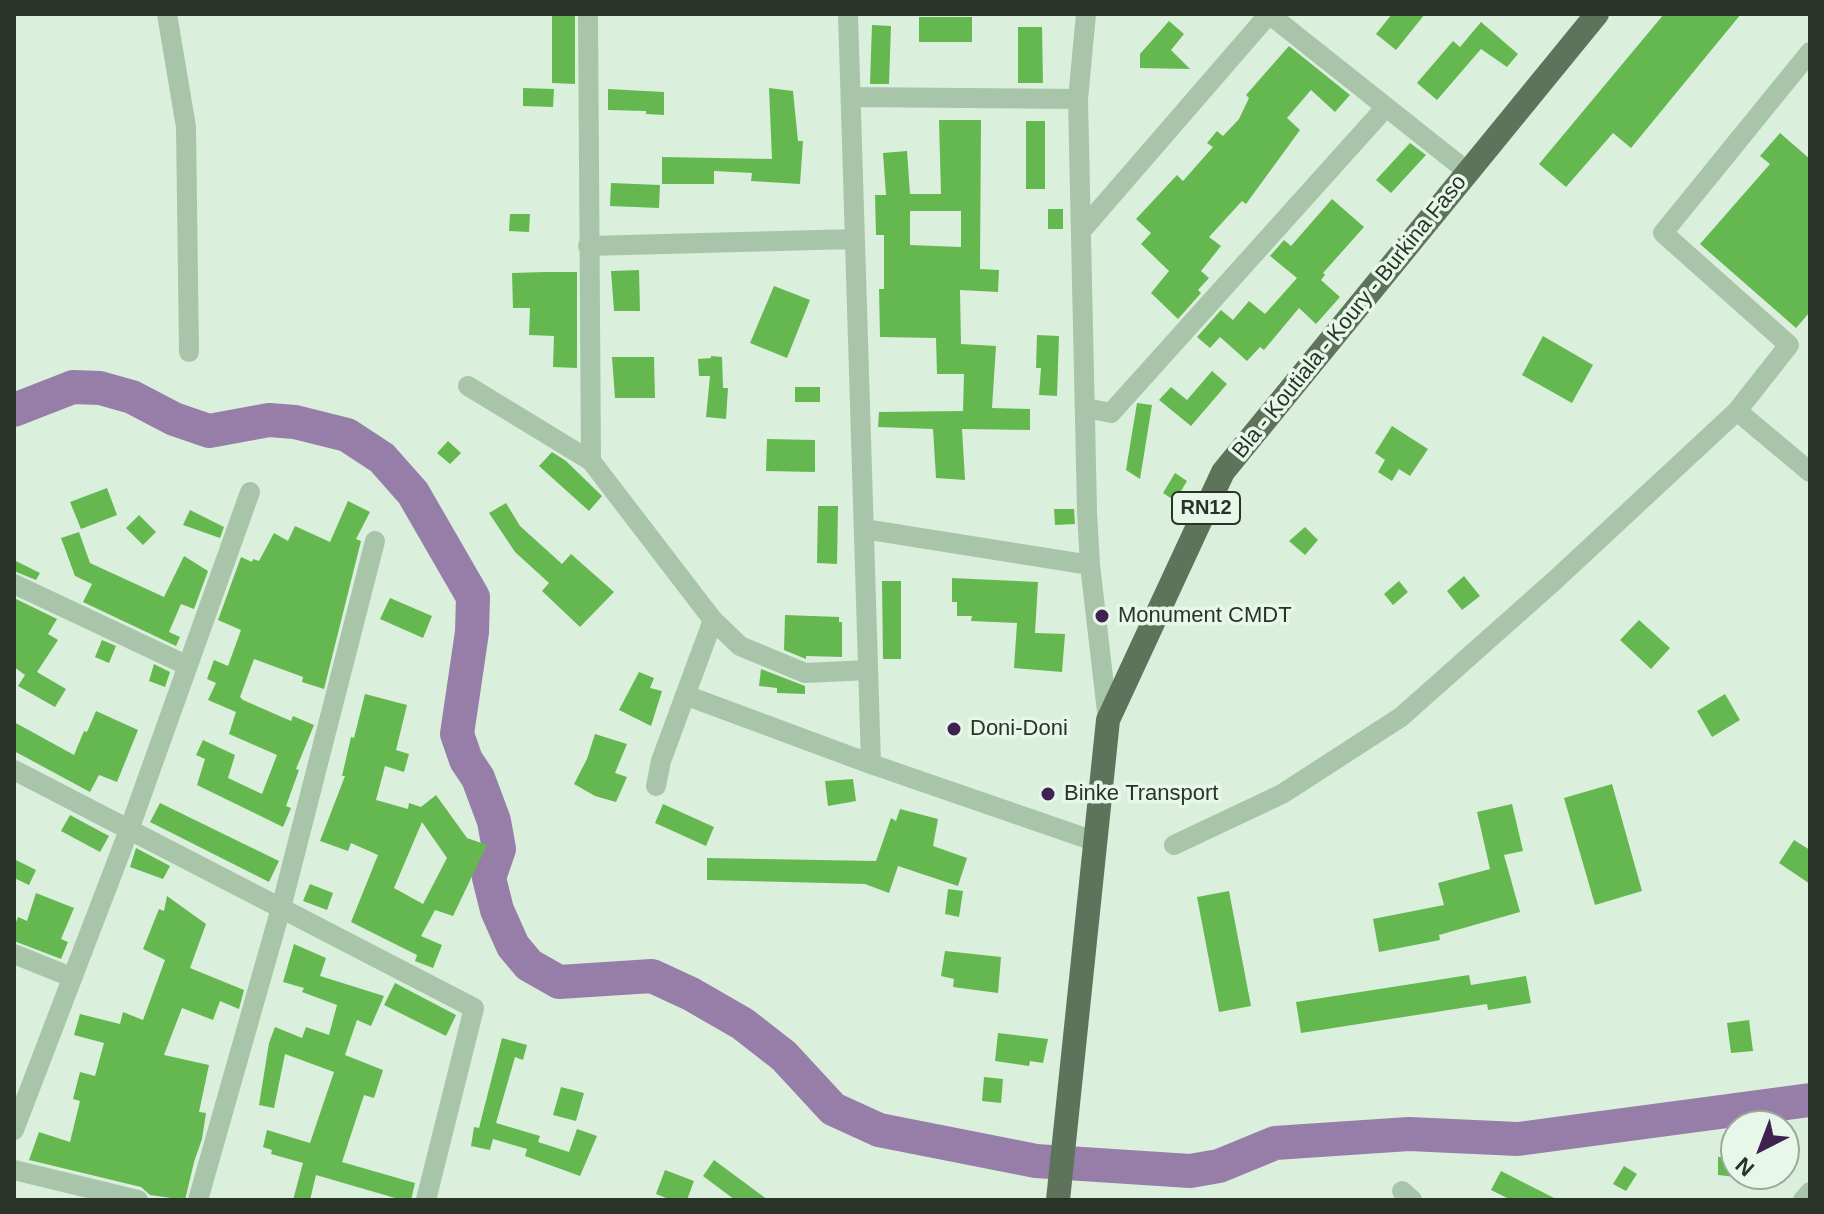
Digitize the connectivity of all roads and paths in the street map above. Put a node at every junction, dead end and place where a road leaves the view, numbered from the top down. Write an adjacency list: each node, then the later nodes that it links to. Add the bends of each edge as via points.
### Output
1 (167, 14): 15 (street, via 186,127)
2 (588, 14): 14 (street)
3 (848, 14): 8 (street)
4 (1086, 14): 9 (street)
5 (1269, 14): 10 (street); 12 (street)
6 (1597, 14): 11 (main road, Bla - Koutiala - Koury - Burkina Faso / RN12)
7 (1810, 52): 18 (street, via 1663,233 1789,345)
8 (851, 97): 9 (street); 13 (street)
9 (1078, 99): 12 (street)
10 (1386, 107): 11 (street); 17 (street, via 1111,413)
11 (1468, 172): 30 (main road, Bla - Koutiala - Koury - Burkina Faso / RN12, via 1223,472)
12 (1082, 230): 17 (street)
13 (855, 239): 14 (street); 22 (street)
14 (588, 246): 19 (street)
15 (189, 352)
16 (468, 386): 19 (street)
17 (1086, 408): 24 (street)
18 (1737, 411): 20 (street); 36 (street, via 1401,717 1282,794)
19 (591, 461): 26 (street)
20 (1810, 472)
21 (250, 492): 27 (street)
22 (864, 529): 24 (street); 28 (street)
23 (375, 541): 37 (street)
24 (1090, 565): 30 (street)
25 (14, 584): 27 (street)
26 (713, 620): 28 (street, via 740,646 805,673); 29 (street)
27 (186, 665): 34 (street)
28 (868, 670): 31 (street)
29 (685, 695): 31 (street); 33 (street)
30 (1108, 720): 35 (main road, Bla - Koutiala - Koury - Burkina Faso / RN12)
31 (871, 764): 35 (street)
32 (14, 770): 34 (street)
33 (656, 786)
34 (129, 830): 37 (street); 39 (street)
35 (1094, 841): 43 (main road, Bla - Koutiala - Koury - Burkina Faso / RN12)
36 (1174, 845)
37 (281, 908): 45 (street); 46 (street, via 474,1008)
38 (14, 954): 39 (street)
39 (71, 977): 40 (street)
40 (14, 1130)
41 (14, 1170): 44 (street)
42 (1810, 1192): 47 (street)
43 (1058, 1199)
44 (138, 1200)
45 (198, 1200)
46 (426, 1200)
47 (1803, 1200)

